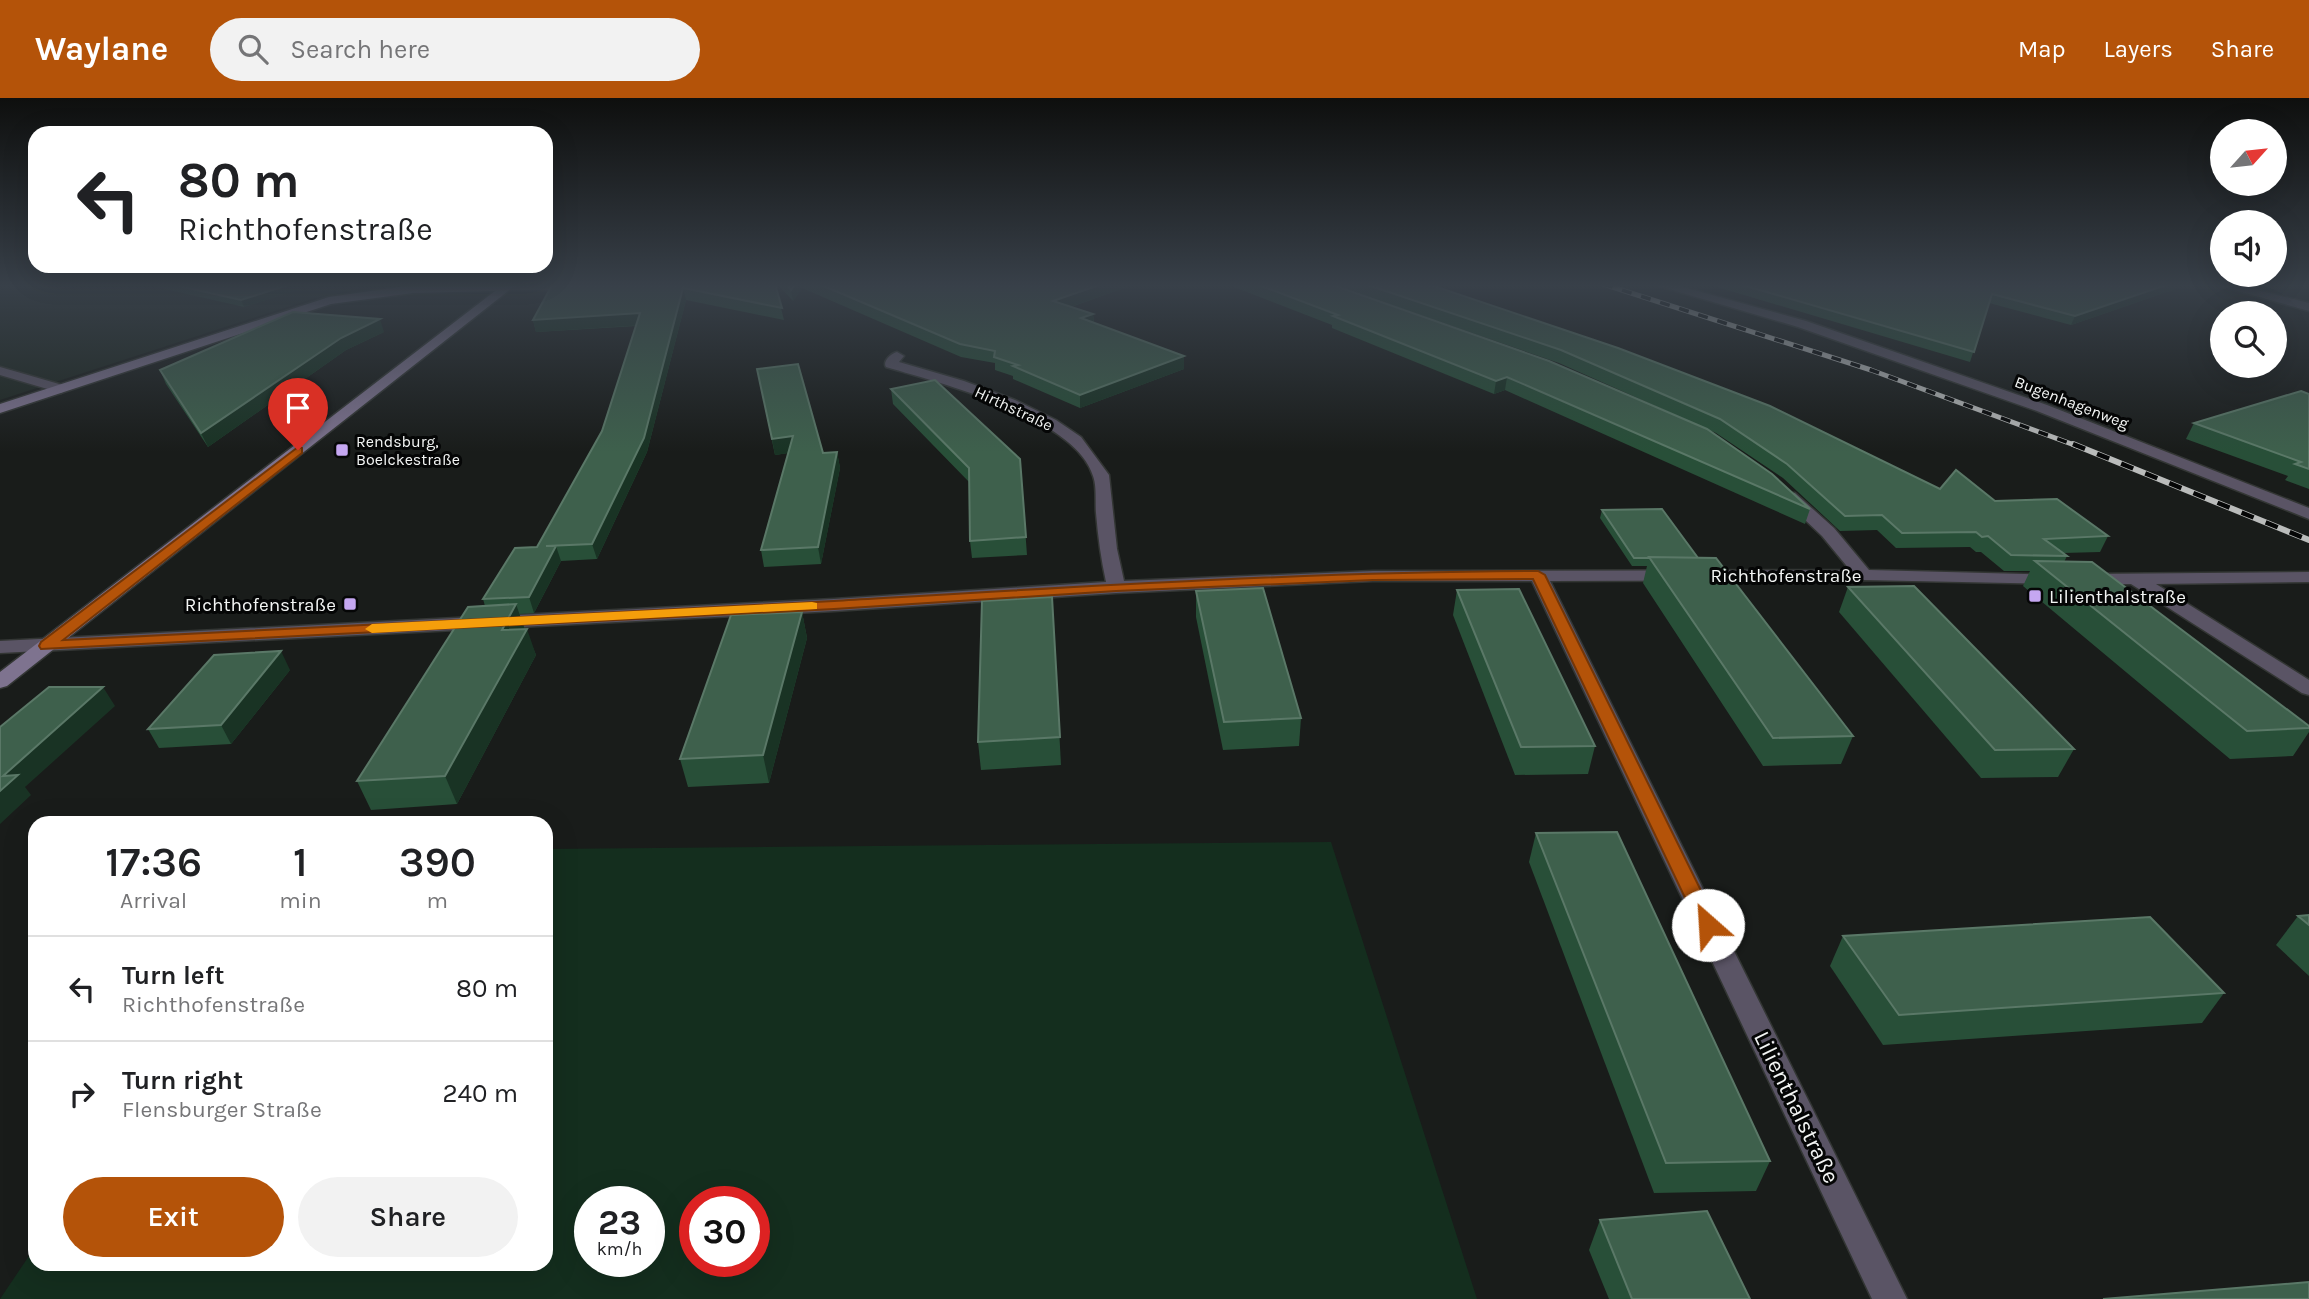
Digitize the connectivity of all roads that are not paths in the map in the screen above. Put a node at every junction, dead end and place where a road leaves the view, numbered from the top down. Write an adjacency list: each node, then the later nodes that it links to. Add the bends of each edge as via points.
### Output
1 (210, 340): 6 (main road)
2 (440, 340): 15 (main road)
3 (1848, 340): 9 (street, Bugenhagenweg, via 2042,408)
4 (897, 356): 14 (street, Hirthstraße, via 891,364 1010,403 1076,440 1101,475)
5 (0, 371): 6 (street)
6 (61, 389): 7 (main road)
7 (0, 409)
8 (1775, 483): 11 (street, via 1828,532)
9 (2309, 514)
10 (1538, 575): 11 (street, Richthofenstraße); 14 (street, Richthofenstraße, via 1373,576); 19 (street, Lilienthalstraße)
11 (1864, 575): 13 (street, Richthofenstraße)
12 (2309, 577): 13 (street, Richthofenstraße)
13 (2137, 580): 18 (street)
14 (1116, 587): 15 (street, Richthofenstraße)
15 (47, 646): 16 (street, Richthofenstraße); 17 (main road)
16 (0, 647)
17 (0, 682)
18 (2309, 689)
19 (1890, 1299)

